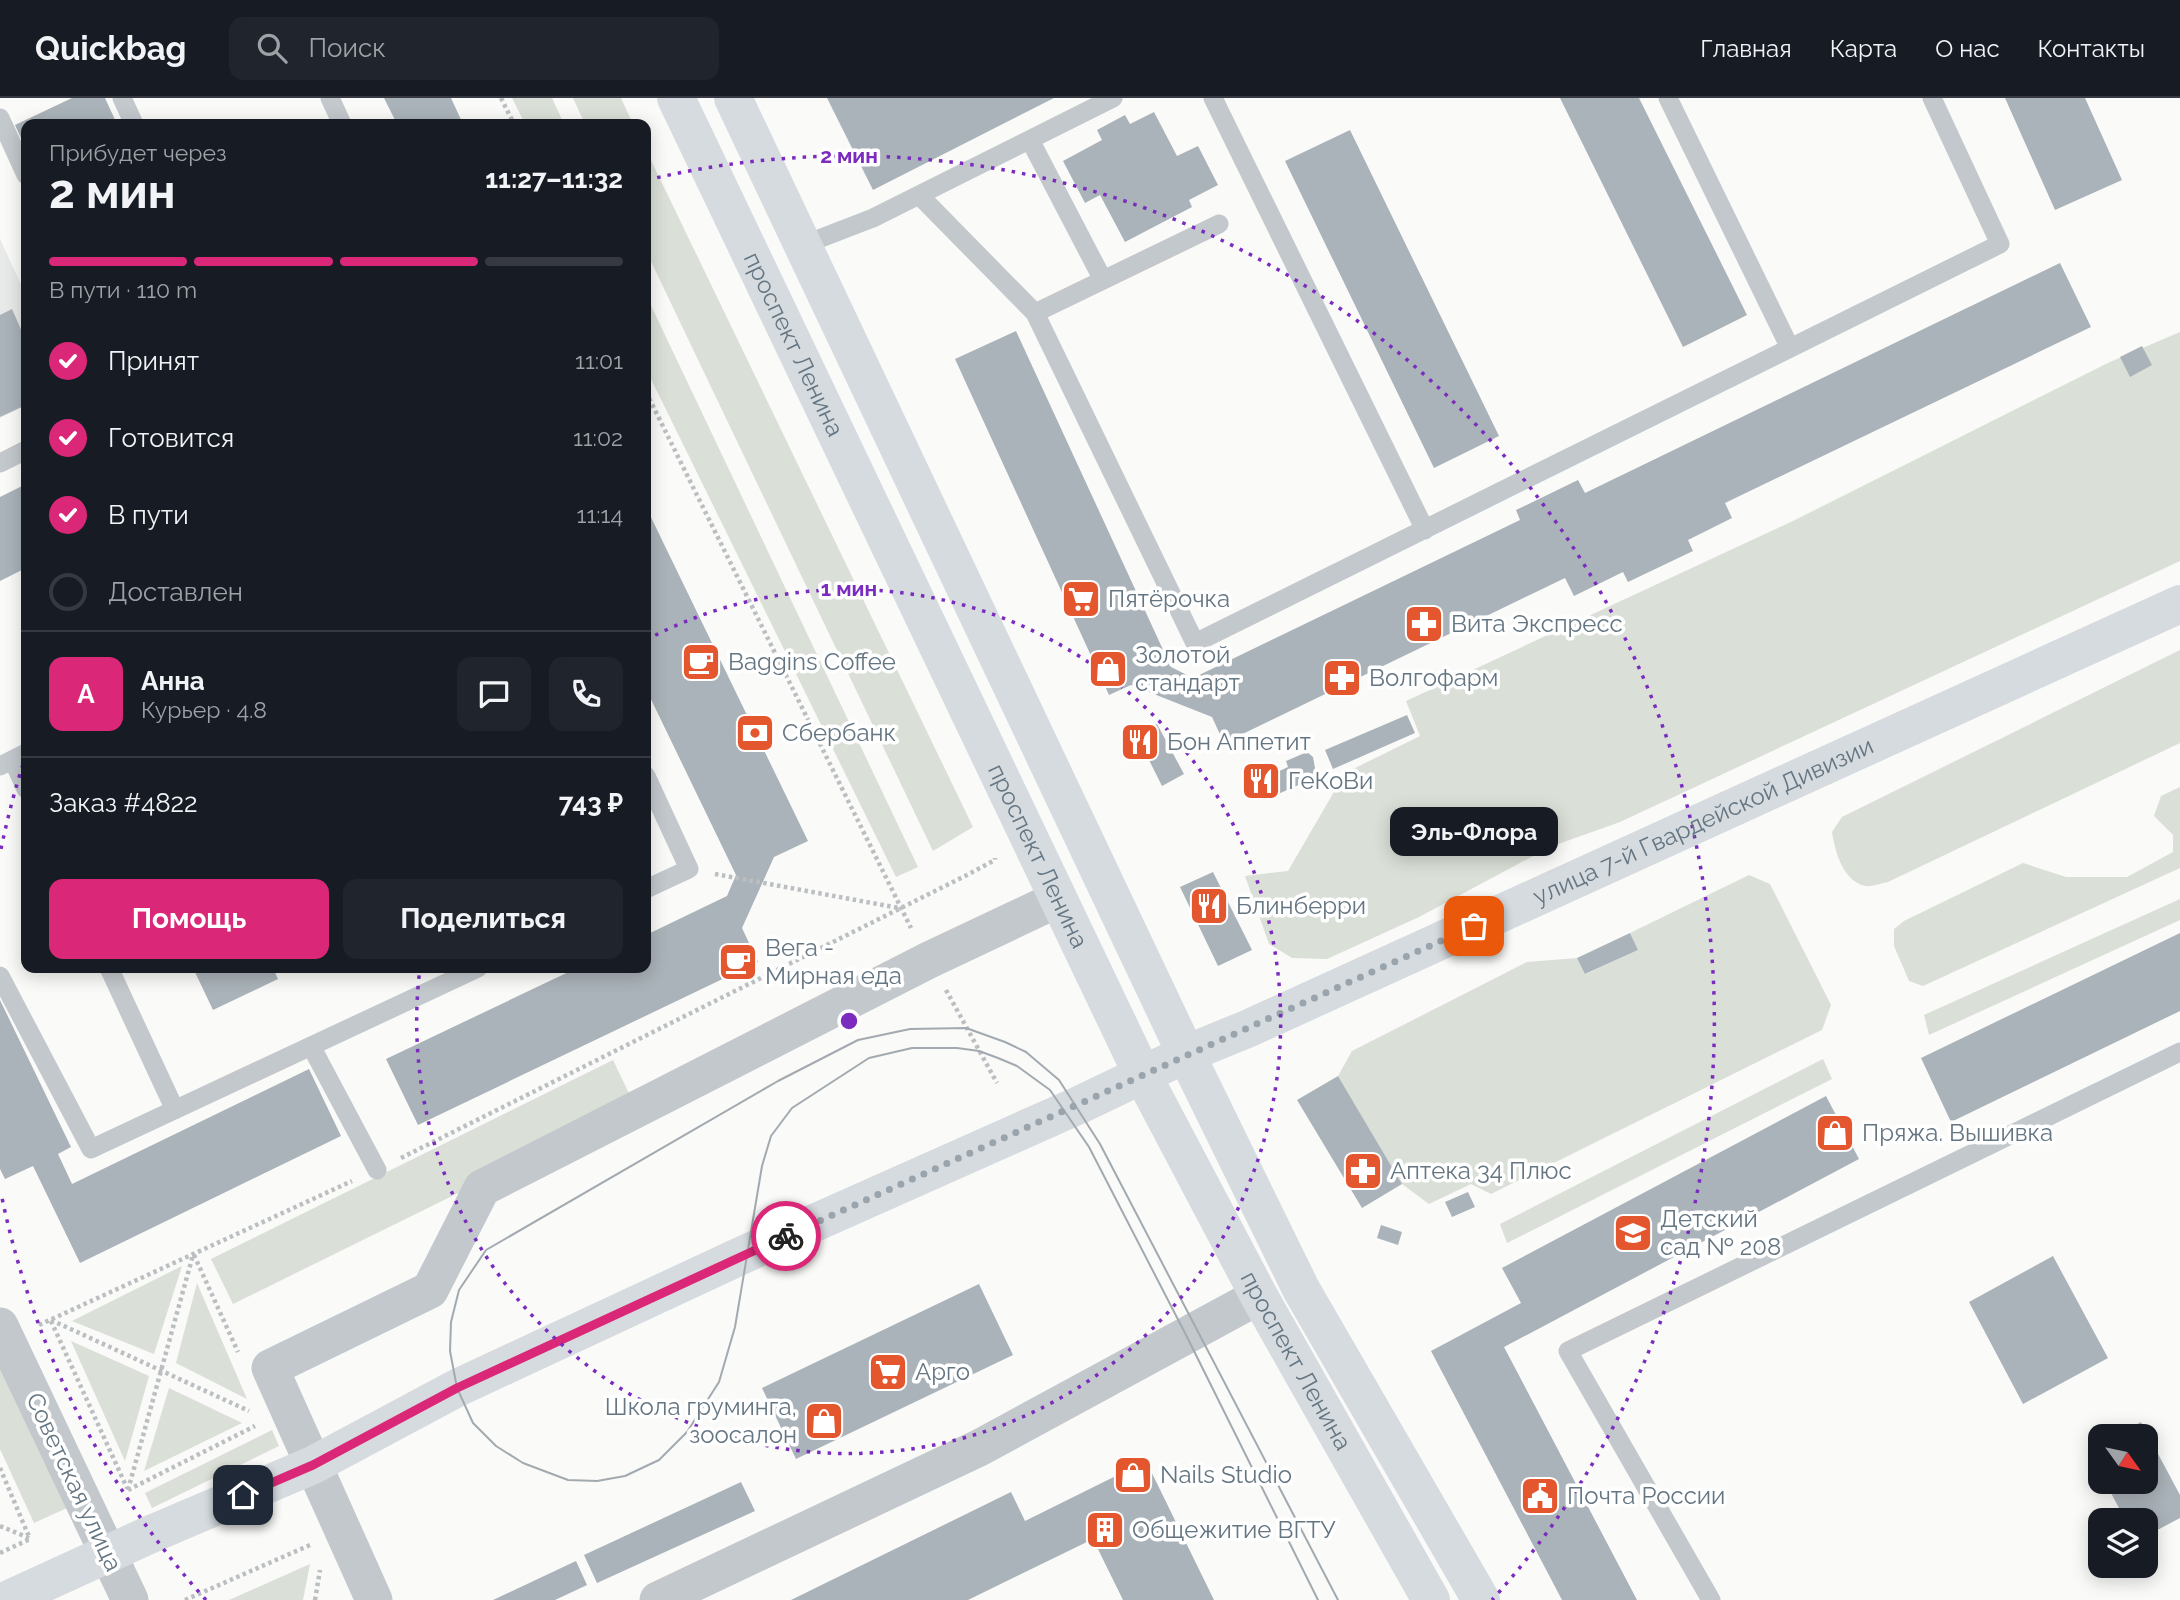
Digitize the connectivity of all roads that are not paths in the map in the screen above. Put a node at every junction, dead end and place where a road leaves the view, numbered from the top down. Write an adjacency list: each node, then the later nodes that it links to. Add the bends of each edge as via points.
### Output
1 (122, 98): 11 (lane)
2 (330, 98): 12 (lane)
3 (676, 98): 29 (main road, проспект Ленина)
4 (733, 98): 17 (main road, проспект Ленина)
5 (1113, 98): 9 (lane)
6 (1213, 98): 23 (lane)
7 (1668, 98): 20 (lane)
8 (1932, 98): 20 (lane, via 2000,244)
9 (1082, 105): 13 (lane)
10 (0, 118): 14 (lane)
11 (132, 119)
12 (340, 119)
13 (1030, 140): 15 (lane); 18 (lane)
14 (21, 164)
15 (919, 195): 17 (lane); 19 (lane)
16 (1219, 224): 18 (lane)
17 (803, 245): 35 (main road, проспект Ленина)
18 (1103, 280): 19 (lane)
19 (1035, 313): 23 (lane, via 1195,643)
20 (1790, 348): 23 (lane)
21 (21, 452): 22 (lane)
22 (0, 463)
23 (1424, 530)
24 (2180, 604): 35 (main road, улица 7-й Гвардейской Дивизии)
25 (13, 760): 26 (lane)
26 (21, 778)
27 (651, 787): 28 (lane, via 689,869)
28 (651, 887)
29 (1058, 899): 36 (main road, проспект Ленина); 41 (street, via 482,1188 430,1290 270,1368)
30 (111, 973): 37 (lane)
31 (467, 973): 33 (lane)
32 (0, 976): 37 (lane, via 91,1149)
33 (311, 1046): 37 (lane); 38 (lane)
34 (2180, 1052): 49 (lane, via 1568,1351)
35 (1186, 1054): 36 (main road, улица 7-й Гвардейской Дивизии); 48 (main road, проспект Ленина, via 1301,1289)
36 (1143, 1076): 39 (main road, проспект Ленина); 41 (main road, улица 7-й Гвардейской Дивизии, via 482,1377)
37 (176, 1110)
38 (377, 1170)
39 (1259, 1296): 46 (street, via 979,1448); 47 (main road, проспект Ленина)
40 (3, 1333): 42 (street, Советская улица)
41 (313, 1465): 42 (main road, улица 7-й Гвардейской Дивизии); 45 (street)
42 (108, 1554): 43 (main road, улица 7-й Гвардейской Дивизии); 44 (street, Советская улица)
43 (7, 1600)
44 (130, 1600)
45 (374, 1600)
46 (658, 1600)
47 (1431, 1600)
48 (1480, 1600)
49 (1711, 1600)

